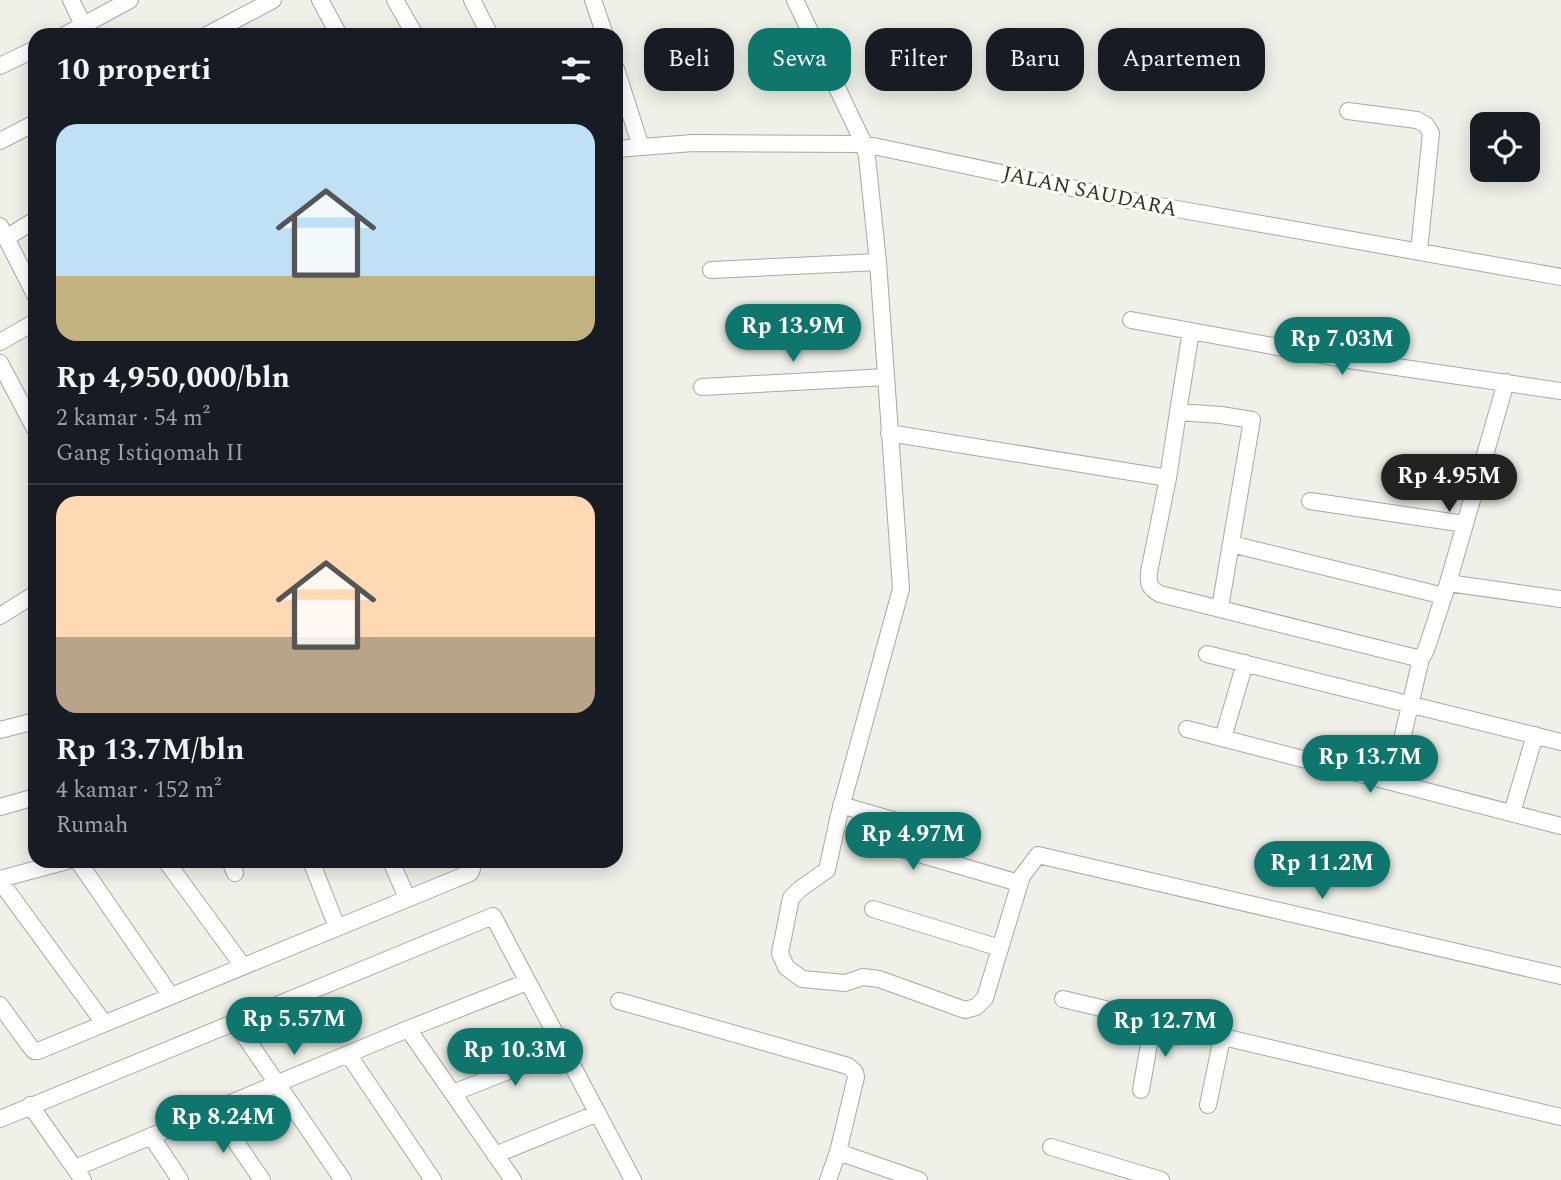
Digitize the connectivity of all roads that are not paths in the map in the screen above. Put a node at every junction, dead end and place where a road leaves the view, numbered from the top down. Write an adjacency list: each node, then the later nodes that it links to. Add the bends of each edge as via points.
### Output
1 (71, 0): 9 (street)
2 (130, 0): 10 (street)
3 (272, 0): 11 (street)
4 (320, 0): 12 (street)
5 (395, 0): 13 (street)
6 (471, 0): 14 (street)
7 (593, 0): 15 (street)
8 (795, 0): 22 (street)
9 (85, 28)
10 (90, 28)
11 (220, 28)
12 (334, 28)
13 (411, 28)
14 (487, 28)
15 (603, 28)
16 (28, 52): 17 (street)
17 (0, 65)
18 (623, 91): 23 (street)
19 (1348, 111): 27 (street, via 1417,120 1431,133)
20 (28, 127): 21 (street)
21 (0, 141)
22 (864, 144): 23 (street, JALAN SAUDARA); 27 (street, JALAN SAUDARA, via 1143,203); 28 (street)
23 (641, 147): 24 (street, JALAN SAUDARA)
24 (623, 148)
25 (28, 223): 26 (street)
26 (3, 232): 31 (street)
27 (1419, 251): 30 (street, JALAN SAUDARA)
28 (878, 262): 29 (street); 37 (street)
29 (711, 270)
30 (1561, 277)
31 (28, 281)
32 (1131, 320): 34 (street)
33 (28, 326): 35 (street)
34 (1191, 331): 38 (street); 41 (street)
35 (0, 342)
36 (0, 363): 42 (street)
37 (886, 377): 39 (street); 43 (street)
38 (1506, 382): 40 (street); 46 (street)
39 (702, 387)
40 (1561, 391)
41 (1178, 412): 44 (street); 47 (street, via 1252,420)
42 (28, 416)
43 (889, 433): 44 (street); 65 (street, via 901,589)
44 (1168, 478): 51 (street, via 1148,583 1160,594)
45 (1310, 501): 46 (street)
46 (1465, 524): 48 (street)
47 (1231, 544): 48 (street); 51 (street)
48 (1446, 590): 50 (street); 54 (street)
49 (28, 598): 52 (street)
50 (1561, 599)
51 (1220, 608): 54 (street)
52 (0, 616)
53 (1207, 654): 55 (street)
54 (1421, 659): 56 (street)
55 (1245, 663): 56 (street); 61 (street)
56 (1410, 705): 60 (street); 63 (street)
57 (28, 723): 59 (street)
58 (1187, 729): 61 (street)
59 (0, 730)
60 (1535, 735): 62 (street); 67 (street)
61 (1223, 738): 63 (street)
62 (1561, 742)
63 (1392, 781): 67 (street)
64 (28, 799): 66 (street)
65 (841, 806): 76 (street, via 904,823 895,847); 80 (street, via 827,870 791,898 780,953 786,967 802,979 845,983 863,977 879,979 965,1010 985,998)
66 (0, 807)
67 (1512, 813): 68 (street)
68 (1561, 826)
69 (42, 868): 75 (street)
70 (83, 868): 84 (street)
71 (171, 868): 81 (street)
72 (314, 868): 79 (street)
73 (394, 868): 77 (street)
74 (472, 868): 77 (street, via 470,873)
75 (0, 880): 90 (street)
76 (1019, 884): 80 (street); 82 (street, via 1038,855)
77 (407, 898): 79 (street)
78 (873, 909): 80 (street)
79 (337, 927): 81 (street)
80 (1000, 948)
81 (243, 966): 84 (street)
82 (1561, 976)
83 (527, 982): 89 (street, via 493,916); 91 (street); 93 (street)
84 (171, 996): 90 (street)
85 (1063, 999): 88 (street)
86 (619, 1001): 106 (street, via 848,1066 856,1077)
87 (0, 1005): 90 (street, via 34,1051)
88 (1153, 1021): 92 (street); 96 (street)
89 (235, 1022): 95 (street); 98 (street)
90 (104, 1023)
91 (408, 1029): 94 (street); 97 (street)
92 (1222, 1038): 99 (street); 102 (street)
93 (564, 1049): 97 (street); 101 (street)
94 (348, 1054): 95 (street); 113 (street)
95 (276, 1084): 100 (street); 112 (street)
96 (1141, 1090)
97 (453, 1093): 107 (street)
98 (30, 1105): 103 (street); 108 (street)
99 (1208, 1105)
100 (214, 1110): 104 (street); 111 (street)
101 (598, 1113): 107 (street); 115 (street)
102 (1561, 1118)
103 (0, 1119)
104 (151, 1136): 108 (street); 110 (street)
105 (1051, 1147): 117 (street)
106 (838, 1152): 109 (street); 116 (street)
107 (495, 1154): 114 (street)
108 (79, 1174)
109 (910, 1178)
110 (180, 1180)
111 (262, 1180)
112 (343, 1180)
113 (433, 1180)
114 (513, 1180)
115 (633, 1180)
116 (828, 1180)
117 (1161, 1180)

